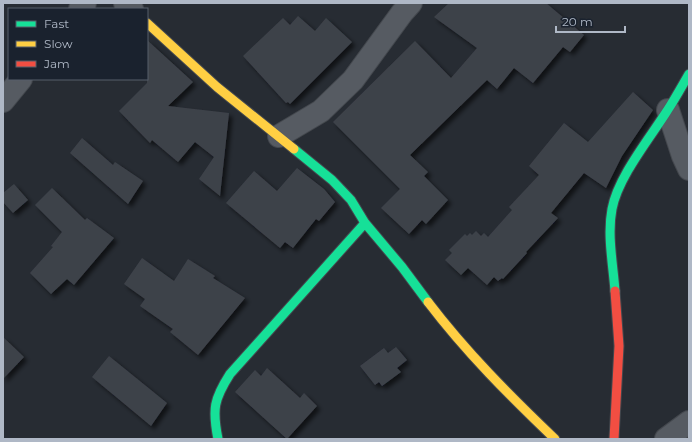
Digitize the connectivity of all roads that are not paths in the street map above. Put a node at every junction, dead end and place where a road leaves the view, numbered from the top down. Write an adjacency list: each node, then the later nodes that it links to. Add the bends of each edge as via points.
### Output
1 (411, 3): 7 (street, via 353,80 321,111)
2 (148, 24): 7 (street, via 217,87)
3 (689, 74): 6 (street)
4 (21, 80): 5 (street)
5 (3, 101)
6 (668, 110): 8 (street); 13 (street, via 633,162 612,208 610,238 619,346)
7 (279, 136): 9 (street, via 352,200)
8 (689, 168)
9 (365, 223): 11 (street, via 230,374 216,401); 12 (street, via 451,332)
10 (689, 422): 14 (street)
11 (218, 439)
12 (555, 439)
13 (614, 439)
14 (666, 439)

